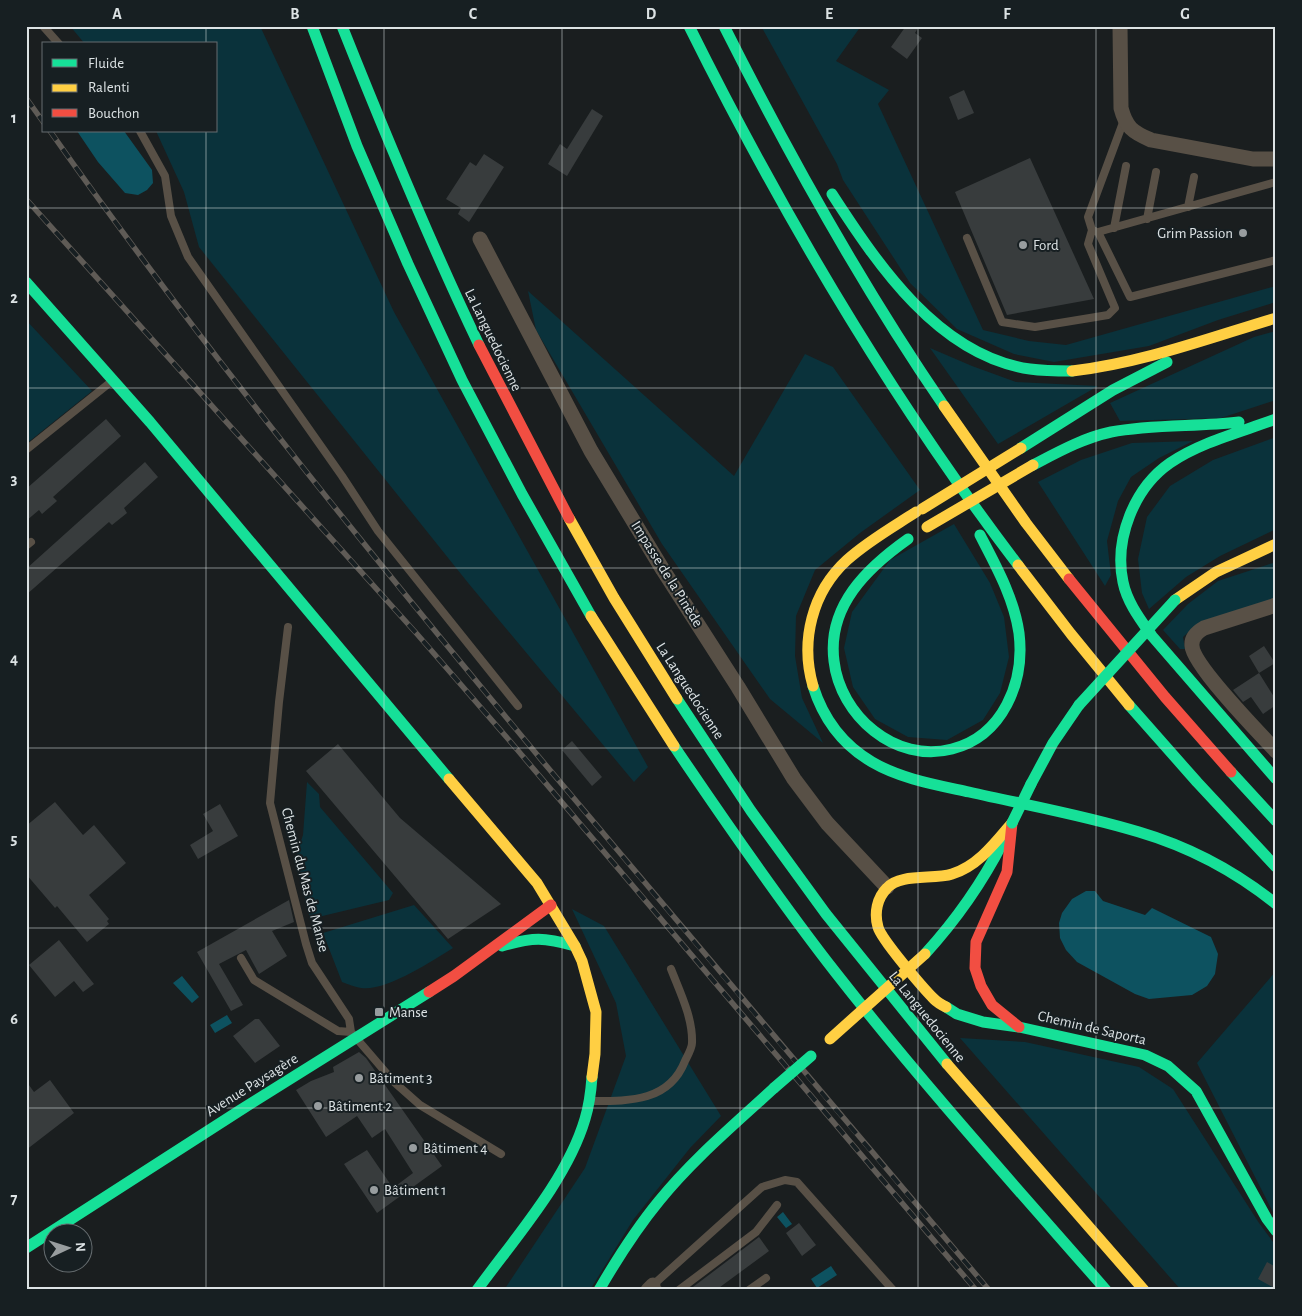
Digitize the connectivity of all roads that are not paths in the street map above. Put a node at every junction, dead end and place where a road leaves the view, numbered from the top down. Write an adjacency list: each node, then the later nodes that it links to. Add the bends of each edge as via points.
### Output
1 (43, 26): 7 (lane)
2 (312, 26): 63 (main road, via 380,200 447,348 519,489 630,680 712,804 800,927 888,1039)
3 (342, 26): 64 (main road, La Languedocienne, via 421,223 484,359 587,551 672,691 788,862 878,980)
4 (689, 26): 30 (main road, via 735,119 797,231 864,343)
5 (724, 26): 9 (main road); 39 (main road, via 822,211 959,429 1096,614)
6 (1120, 26): 8 (street)
7 (57, 42)
8 (1124, 120): 11 (street, via 1138,135 1151,140 1253,159); 20 (lane, via 1088,217)
9 (789, 125)
10 (141, 132): 36 (lane, via 165,176 171,216 188,258 378,531)
11 (1276, 159)
12 (1126, 166): 19 (lane)
13 (1156, 172): 18 (lane)
14 (1194, 177): 17 (lane)
15 (825, 181): 26 (main road, via 872,253 914,305 946,333 999,360 1044,370 1082,370 1141,358)
16 (1276, 182): 17 (lane)
17 (1188, 207): 18 (lane)
18 (1148, 219): 19 (lane)
19 (1114, 228): 20 (lane)
20 (1095, 231): 21 (lane, via 1088,244 1115,308 1108,315 1035,326 1002,322); 23 (lane, via 1130,297)
21 (967, 238)
22 (480, 239): 42 (street, Impasse de la Pinède, via 591,451 794,779 827,823)
23 (1276, 260)
24 (26, 282): 27 (main road)
25 (1276, 318): 26 (main road)
26 (1222, 334): 43 (main road, bridge, via 1120,386 860,549 839,568 823,591 814,612 808,646 810,678 821,709 840,736 873,763 916,779 1111,825 1167,842 1224,868)
27 (113, 380): 29 (lane); 44 (main road, via 537,883)
28 (1276, 418): 30 (main road, bridge, via 1217,426 1132,430 1094,437 1033,465 927,527 876,562 854,586 836,623 833,656 837,680 852,710 876,734 894,744 937,752 973,742 995,723 1016,685 1020,648 1015,614 1001,578); 38 (main road, via 1184,456 1160,472 1140,496 1126,522 1121,560 1127,595 1158,644)
29 (26, 450)
30 (941, 458): 41 (main road, via 1083,649 1166,748)
31 (1276, 544): 33 (main road)
32 (1276, 551): 33 (main road)
33 (1243, 559): 40 (main road, bridge, via 1216,572 1175,600 1079,705 1048,750)
34 (1276, 605): 37 (street, via 1204,628 1192,641 1194,656)
35 (288, 627): 50 (lane, Chemin du Mas de Manse, via 270,802 312,962 349,1019)
36 (518, 706)
37 (1276, 751)
38 (1276, 779)
39 (1276, 821)
40 (1012, 823): 42 (main road, via 972,865 953,874 902,879); 49 (main road, via 1007,872 976,942 975,968 992,1005); 59 (main road, bridge, via 987,874 946,932 701,1155 668,1190)
41 (1276, 867)
42 (887, 887): 49 (main road, Chemin de Saporta, via 876,907 878,928 935,1000 957,1014 982,1022)
43 (1276, 904)
44 (551, 905): 45 (main road); 46 (main road, Avenue Paysagère)
45 (575, 946): 46 (main road, Avenue Paysagère, via 552,939 526,939); 51 (main road, via 596,1012)
46 (494, 948): 50 (main road, Avenue Paysagère, via 454,976)
47 (241, 958): 50 (lane, via 254,980 338,1031)
48 (670, 970): 51 (lane, via 685,1002 692,1044 682,1069 669,1085 656,1094 629,1100)
49 (1020, 1027): 54 (main road, Chemin de Saporta, via 1145,1054 1168,1066 1196,1091)
50 (354, 1035): 52 (lane, via 394,1082 420,1105); 55 (main road, Avenue Paysagère)
51 (589, 1101): 58 (main road, via 586,1119 571,1154 548,1194)
52 (500, 1154)
53 (777, 1205): 60 (lane, via 756,1232)
54 (1276, 1231)
55 (26, 1248)
56 (766, 1278): 61 (lane)
57 (653, 1288): 62 (lane, via 762,1187 785,1180 797,1182)
58 (477, 1290)
59 (599, 1290)
60 (679, 1290)
61 (749, 1290)
62 (893, 1290)
63 (1106, 1290)
64 (1144, 1290)

